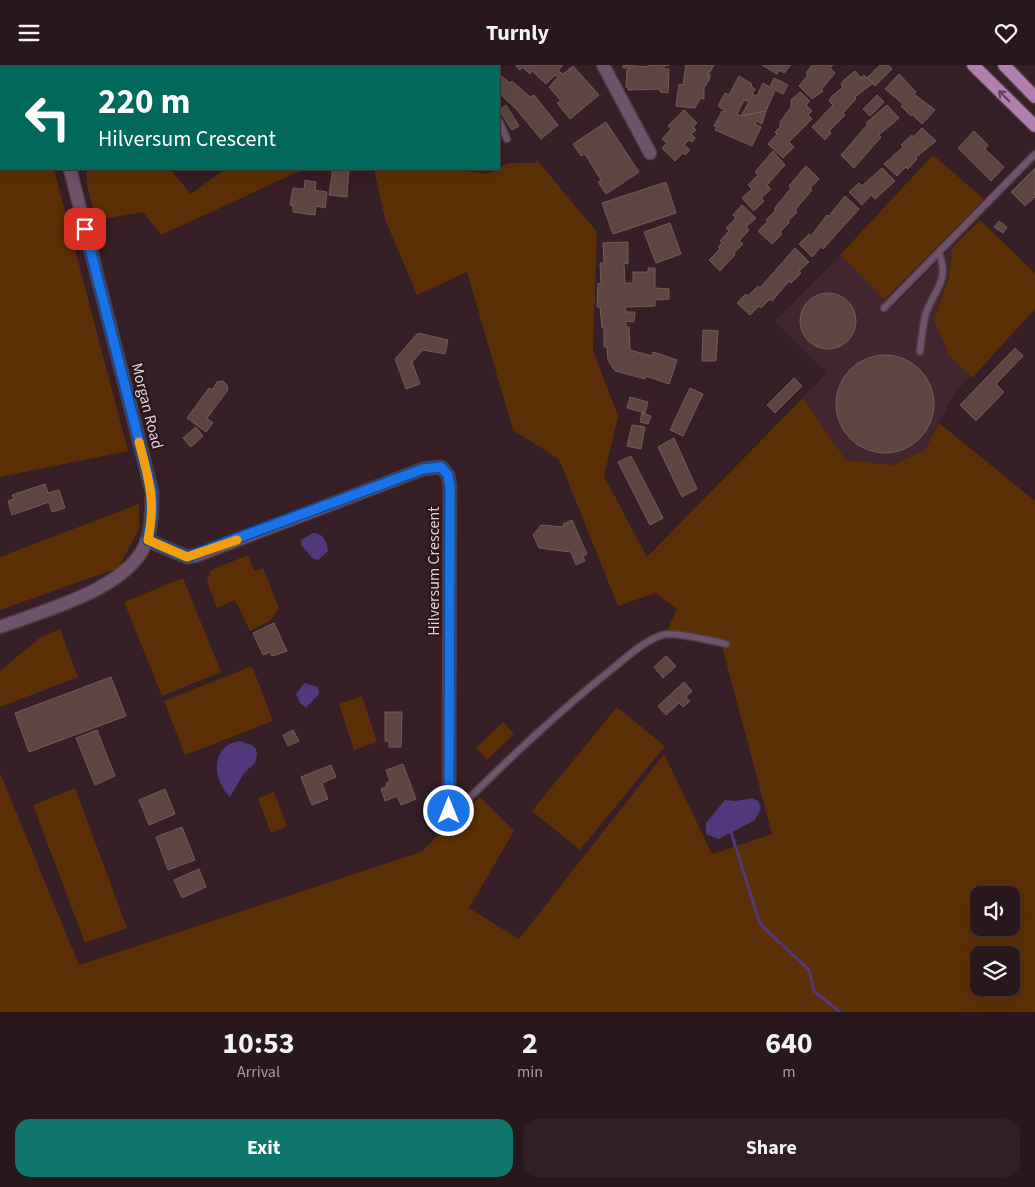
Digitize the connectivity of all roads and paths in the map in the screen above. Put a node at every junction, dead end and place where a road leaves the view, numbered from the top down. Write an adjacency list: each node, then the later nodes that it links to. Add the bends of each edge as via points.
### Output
1 (603, 65): 5 (street)
2 (611, 65): 5 (lane)
3 (973, 65): 8 (main road, one-way to 3)
4 (1004, 65): 6 (main road)
5 (611, 79): 10 (street)
6 (1035, 97)
7 (500, 123): 9 (lane)
8 (1035, 126)
9 (507, 139)
10 (650, 153)
11 (1035, 155): 13 (lane)
12 (70, 170): 16 (street, Morgan Road, via 152,492)
13 (939, 253): 14 (lane); 15 (lane, via 944,266 940,288 927,309)
14 (884, 308)
15 (920, 352)
16 (148, 540): 17 (street, Morgan Road, via 127,571 107,585); 19 (street, Hilversum Crescent, via 187,557 198,555 423,469 441,467 448,475 450,487)
17 (0, 627)
18 (726, 643): 19 (lane, via 663,634 639,648 528,740 460,807)
19 (449, 811)

